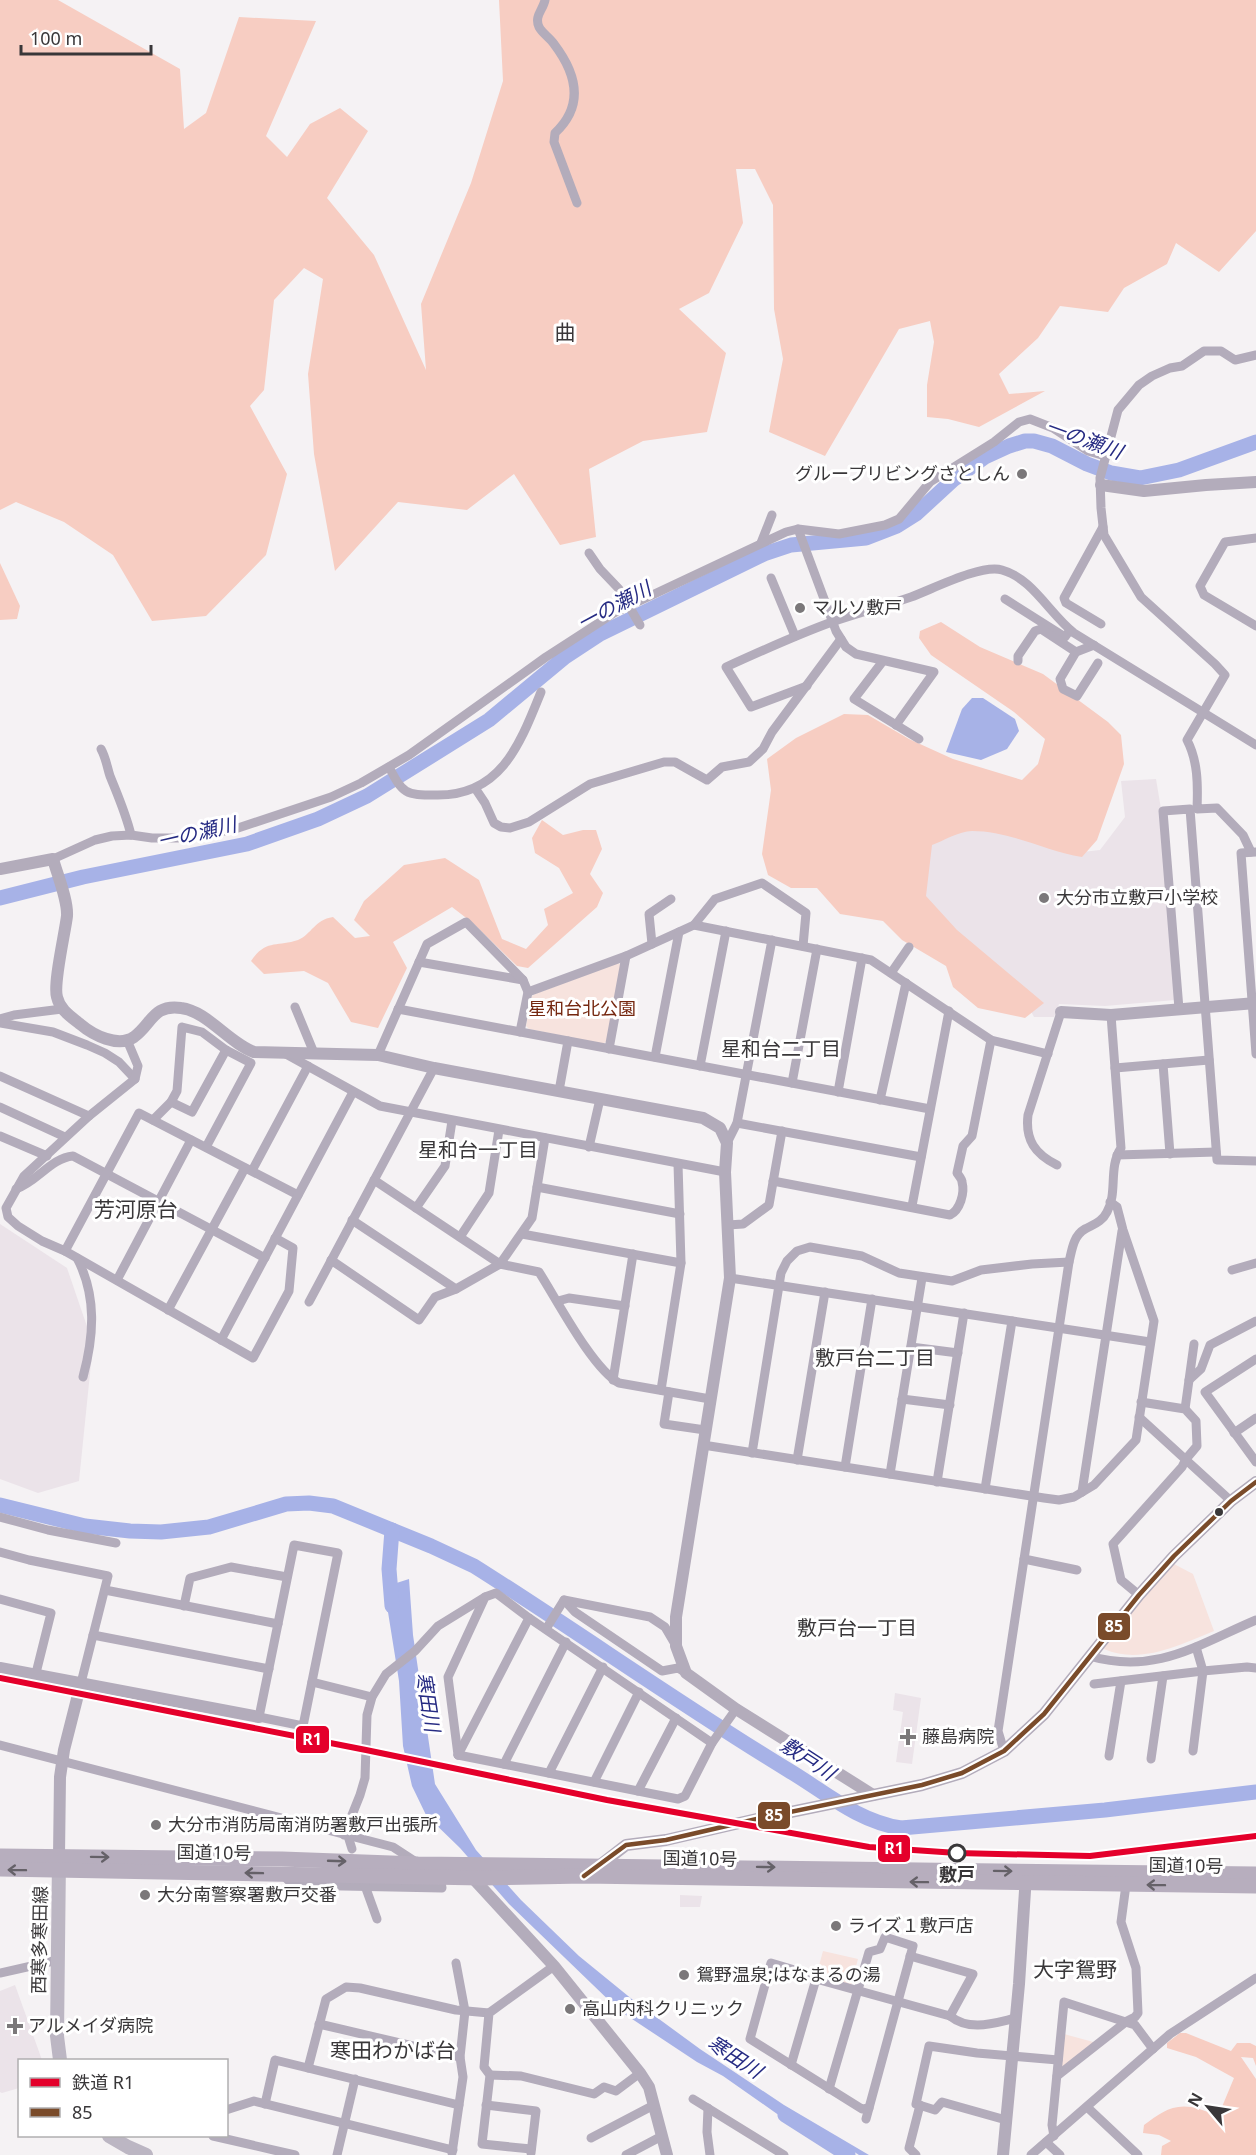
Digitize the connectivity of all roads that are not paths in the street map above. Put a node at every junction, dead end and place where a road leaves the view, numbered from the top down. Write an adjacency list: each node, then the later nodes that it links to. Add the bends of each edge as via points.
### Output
1 (545, 0): 2 (street, via 537,17 539,27 566,60 574,82 572,106 554,141)
2 (577, 203)
3 (1256, 355): 4 (street, via 1235,360 1221,351 1204,351 1182,366 1152,376 1118,410)
4 (1104, 459): 5 (street); 9 (street, via 1053,428 1030,419 1019,422 930,482 900,519 839,534)
5 (1100, 481): 6 (street, via 1144,491); 8 (street)
6 (1256, 482)
7 (772, 515): 11 (street)
8 (1103, 527): 18 (street, via 1064,598); 30 (street, via 1104,535 1142,597 1225,675)
9 (799, 532): 11 (street); 16 (street)
10 (1256, 538): 19 (street, via 1226,542 1200,586 1204,595)
11 (761, 543): 15 (street)
12 (589, 553): 15 (street)
13 (771, 578): 21 (street)
14 (1005, 599): 20 (street, via 1065,637)
15 (632, 607): 17 (street); 35 (street, via 614,613 570,641)
16 (832, 622): 20 (street, via 983,569 1000,569 1025,580); 21 (street); 22 (street)
17 (640, 623)
18 (1101, 624)
19 (1256, 626)
20 (1070, 630): 23 (street)
21 (795, 636): 28 (street, via 726,667 751,707)
22 (841, 639): 25 (street, via 856,654); 28 (street)
23 (1094, 645): 24 (street); 30 (street)
24 (1076, 652): 26 (street, via 1041,629 1035,631); 27 (street, via 1060,679 1063,688 1077,696)
25 (883, 661): 31 (street, via 854,699); 31 (street, via 934,672)
26 (1018, 661)
27 (1098, 663)
28 (807, 686): 36 (street, via 757,756 749,762 722,767 707,780 675,762 664,762 590,784 529,822 510,828 494,823)
29 (541, 693): 36 (street, via 506,765)
30 (1202, 713): 33 (street); 38 (street, via 1187,740 1196,766 1197,809 1217,808 1243,834)
31 (896, 725): 32 (street)
32 (919, 739)
33 (1256, 745)
34 (101, 748): 37 (street)
35 (391, 770): 36 (street, via 399,787 415,794 445,795); 37 (street, via 331,797 238,828 177,838)
36 (475, 788)
37 (131, 835): 39 (street, via 95,840)
38 (1254, 852): 50 (street, via 1241,853)
39 (54, 863): 40 (street); 61 (street, via 67,913 56,995)
40 (0, 869)
41 (671, 899): 46 (street, via 650,914)
42 (694, 925): 43 (street); 44 (street); 47 (street, via 715,899 762,883 806,913)
43 (726, 931): 45 (street); 84 (street)
44 (679, 932): 46 (street); 80 (street)
45 (772, 940): 47 (street); 87 (street)
46 (652, 944): 51 (street)
47 (803, 946): 49 (street)
48 (909, 947): 54 (street)
49 (817, 949): 52 (street); 90 (street)
50 (1252, 950): 58 (street)
51 (626, 956): 57 (street); 72 (street)
52 (862, 958): 54 (street); 93 (street)
53 (419, 962): 55 (street); 55 (street, via 427,944 466,922); 62 (street)
54 (891, 973): 56 (street)
55 (523, 980): 57 (street)
56 (906, 983): 64 (street); 95 (street)
57 (528, 992): 68 (street)
58 (1254, 1003): 60 (street); 77 (street)
59 (296, 1007): 74 (street)
60 (1205, 1007): 63 (street); 63 (street, via 1190,809 1163,811); 81 (street)
61 (62, 1009): 67 (street, via 14,1015); 69 (street, via 86,1029 110,1041)
62 (398, 1009): 68 (street); 78 (street)
63 (1179, 1009): 66 (street)
64 (949, 1011): 70 (street); 98 (street)
65 (1061, 1011): 66 (street); 76 (street)
66 (1111, 1015): 86 (street)
67 (0, 1021): 89 (street, via 52,1032 105,1053)
68 (520, 1032): 71 (street)
69 (127, 1040): 79 (street, via 165,1008 183,1008 200,1015); 89 (street, via 138,1066)
70 (991, 1040): 76 (street); 131 (street, via 972,1136 963,1146 957,1173 963,1183 960,1205 950,1215)
71 (568, 1041): 72 (street); 91 (street)
72 (609, 1049): 80 (street)
73 (226, 1050): 79 (street); 96 (street, via 192,1112); 96 (street, via 202,1032 182,1027 179,1083)
74 (314, 1053): 75 (street); 78 (street)
75 (286, 1054): 79 (street); 83 (street)
76 (1048, 1054): 120 (street, via 1026,1129 1034,1146)
77 (1256, 1054)
78 (378, 1055): 85 (street)
79 (251, 1057): 112 (street)
80 (656, 1058): 84 (street)
81 (1209, 1059): 82 (street); 113 (street)
82 (1163, 1064): 86 (street); 114 (street)
83 (308, 1066): 92 (street); 121 (street)
84 (700, 1066): 87 (street)
85 (434, 1068): 91 (street); 99 (street)
86 (1115, 1068): 115 (street, via 1121,1148)
87 (746, 1074): 90 (street); 103 (street)
88 (0, 1076): 100 (street)
89 (135, 1078): 100 (street)
90 (792, 1083): 93 (street)
91 (559, 1091): 94 (street)
92 (353, 1092): 99 (street, via 380,1106); 128 (street)
93 (838, 1092): 95 (street)
94 (600, 1099): 110 (street, via 703,1118 720,1128); 111 (street)
95 (880, 1100): 98 (street)
96 (171, 1102): 101 (street)
97 (0, 1107): 107 (street)
98 (930, 1109): 117 (street)
99 (410, 1113): 102 (street); 124 (street)
100 (89, 1116): 107 (street)
101 (153, 1120): 109 (street); 123 (street, via 139,1113)
102 (452, 1121): 104 (street); 132 (street, via 445,1166)
103 (737, 1123): 105 (street); 110 (street)
104 (499, 1130): 108 (street); 139 (street, via 489,1193)
105 (782, 1131): 117 (street); 125 (street)
106 (0, 1136): 116 (street)
107 (65, 1137): 116 (street)
108 (545, 1138): 111 (street); 126 (street)
109 (191, 1140): 112 (street); 129 (street)
110 (727, 1143): 122 (street)
111 (589, 1147): 119 (street)
112 (206, 1148): 121 (street)
113 (1216, 1152): 114 (street); 118 (street, via 1217,1160)
114 (1170, 1154): 115 (street)
115 (1117, 1155): 130 (street)
116 (47, 1156): 127 (street, via 24,1176)
117 (921, 1157): 131 (street)
118 (1256, 1161)
119 (678, 1164): 122 (street); 133 (street)
120 (1057, 1165)
121 (250, 1167): 128 (street); 136 (street)
122 (725, 1172): 135 (street)
123 (106, 1174): 127 (street, via 73,1156 64,1157); 129 (street); 141 (street)
124 (374, 1180): 132 (street); 134 (street)
125 (773, 1181): 131 (street); 135 (street, via 769,1205 743,1224)
126 (537, 1187): 133 (street); 138 (street, via 532,1218)
127 (16, 1190): 141 (street, via 6,1208 8,1217)
128 (298, 1195): 140 (street)
129 (158, 1202): 136 (street); 153 (street)
130 (1110, 1202): 137 (street, via 1117,1207); 146 (street, via 1102,1220 1074,1241)
131 (912, 1206)
132 (416, 1208): 139 (street)
133 (680, 1214): 147 (street)
134 (352, 1220): 145 (street); 155 (street)
135 (728, 1225): 151 (street)
136 (212, 1230): 144 (street); 162 (street)
137 (1123, 1230): 167 (street); 169 (street, via 1154,1321)
138 (522, 1234): 142 (street); 149 (street)
139 (460, 1237): 149 (street)
140 (275, 1238): 144 (street); 168 (street, via 293,1248 289,1291 284,1301 253,1358)
141 (65, 1251): 143 (street)
142 (633, 1254): 147 (street); 160 (street)
143 (77, 1258): 153 (street); 174 (street, via 86,1275 93,1327)
144 (264, 1258): 168 (street)
145 (331, 1260): 155 (street, via 419,1320 435,1297); 159 (street)
146 (1069, 1262): 152 (street, via 981,1270 952,1281); 166 (street)
147 (681, 1263): 177 (street)
148 (1256, 1263): 150 (street)
149 (500, 1264): 155 (street); 158 (street, via 539,1272)
150 (1232, 1270)
151 (730, 1278): 154 (street); 178 (street)
152 (922, 1278): 154 (street, via 889,1270 862,1256 810,1247 787,1260); 161 (street)
153 (117, 1280): 162 (street)
154 (779, 1285): 156 (street); 188 (street)
155 (456, 1289)
156 (825, 1292): 157 (street); 190 (street)
157 (872, 1299): 161 (street); 192 (street)
158 (558, 1301): 160 (street, via 569,1298); 175 (street, via 596,1363)
159 (309, 1302)
160 (625, 1306): 175 (street)
161 (918, 1306): 163 (street); 171 (street)
162 (168, 1310): 168 (street)
163 (964, 1313): 164 (street); 172 (street)
164 (1012, 1320): 166 (street); 196 (street)
165 (1256, 1322): 176 (street, via 1210,1344 1201,1370)
166 (1059, 1328): 167 (street); 198 (street)
167 (1105, 1335): 169 (street); 197 (street)
168 (221, 1340)
169 (1150, 1342): 180 (street)
170 (1194, 1344): 176 (street)
171 (911, 1347): 172 (street); 179 (street)
172 (958, 1353): 181 (street)
173 (1256, 1359): 186 (street, via 1205,1392)
174 (83, 1377)
175 (613, 1380): 177 (street)
176 (1189, 1380): 182 (street)
177 (665, 1391): 178 (street); 185 (street, via 664,1424)
178 (710, 1399): 185 (street)
179 (902, 1399): 181 (street); 193 (street)
180 (1141, 1402): 182 (street); 183 (street)
181 (950, 1405): 194 (street)
182 (1185, 1409): 189 (street, via 1196,1421 1197,1446)
183 (1139, 1417): 189 (street); 197 (street, via 1136,1440 1094,1485)
184 (1256, 1418): 186 (street)
185 (705, 1430): 187 (street)
186 (1234, 1432): 191 (street)
187 (703, 1445): 188 (street); 218 (street, via 676,1617)
188 (752, 1453): 190 (street)
189 (1186, 1459): 199 (street); 207 (street, via 1113,1544 1121,1580)
190 (797, 1460): 192 (street)
191 (1256, 1462)
192 (845, 1467): 193 (street)
193 (890, 1474): 194 (street)
194 (937, 1482): 196 (street)
195 (1256, 1482): 199 (street)
196 (985, 1489): 198 (street)
197 (1082, 1492): 198 (street, via 1059,1500)
198 (1034, 1497): 203 (street)
199 (1232, 1500): 207 (street)
200 (0, 1516): 201 (street)
201 (116, 1543)
202 (0, 1551): 206 (street, via 108,1576)
203 (1024, 1559): 204 (street); 240 (street, via 998,1731)
204 (1077, 1570)
205 (287, 1577): 211 (street, via 231,1567 190,1578); 214 (street); 230 (street, via 294,1545 338,1553)
206 (105, 1590): 211 (street); 216 (street)
207 (1139, 1595): 220 (street)
208 (485, 1597): 212 (street, via 496,1593); 234 (street, via 438,1626 386,1674); 242 (street, via 448,1677)
209 (0, 1599): 226 (street, via 51,1613)
210 (562, 1604): 215 (street); 218 (street, via 650,1617 665,1627); 227 (street, via 662,1671 678,1668)
211 (184, 1606): 214 (street)
212 (529, 1618): 215 (street); 242 (street)
213 (1256, 1620): 219 (street)
214 (278, 1624): 224 (street)
215 (548, 1626): 217 (street)
216 (93, 1635): 224 (street); 231 (street)
217 (566, 1641): 221 (street); 246 (street)
218 (676, 1646): 227 (street)
219 (1196, 1647): 220 (street, via 1151,1662); 225 (street)
220 (1089, 1656): 240 (street, via 1044,1714)
221 (603, 1667): 233 (street); 247 (street)
222 (0, 1668): 226 (street)
223 (1256, 1668): 225 (street)
224 (269, 1670): 236 (street)
225 (1203, 1671): 228 (street); 241 (street)
226 (36, 1673): 231 (street)
227 (686, 1673): 235 (street)
228 (1163, 1676): 229 (street); 244 (street)
229 (1121, 1681): 232 (street); 243 (street)
230 (312, 1682): 234 (street); 236 (street, via 303,1726)
231 (81, 1683): 236 (street); 245 (street)
232 (1094, 1684)
233 (639, 1692): 237 (street); 248 (street)
234 (372, 1697): 251 (street, via 367,1716 365,1778)
235 (733, 1712): 238 (street); 250 (street)
236 (259, 1716)
237 (675, 1718): 238 (street); 249 (street)
238 (714, 1739): 249 (street, via 685,1796 678,1799)
239 (0, 1745): 245 (street)
240 (1004, 1751): 250 (street, via 962,1773)
241 (1193, 1751)
242 (458, 1755): 246 (street)
243 (1109, 1756)
244 (1151, 1759)
245 (62, 1761): 251 (street); 254 (street)
246 (504, 1764): 247 (street)
247 (549, 1773): 248 (street)
248 (594, 1782): 249 (street)
249 (638, 1791)
250 (873, 1795): 256 (street, via 666,1840 626,1845)
251 (346, 1835): 252 (street); 255 (street, via 393,1847)
252 (352, 1849)
253 (0, 1856): 254 (highway, 国道10号)
254 (59, 1863): 257 (highway, 国道10号); 258 (highway, 国道10号, one-way to 258); 270 (main road, 西寒多寒田線)
255 (418, 1864): 257 (highway, 国道10号, one-way to 255); 259 (highway, 国道10号)
256 (601, 1865): 261 (highway, 国道10号); 263 (street); 264 (highway, 国道10号, one-way to 264)
257 (282, 1866): 259 (highway, 国道10号); 265 (street, via 293,1885)
258 (0, 1869)
259 (439, 1870): 260 (highway, 国道10号); 260 (highway, 国道10号); 265 (street, via 442,1888)
260 (469, 1871): 261 (highway, 国道10号, via 511,1877); 261 (highway, 国道10号, via 498,1864); 272 (street)
261 (543, 1871): 263 (highway, 国道10号)
262 (1256, 1874): 264 (highway, 国道10号)
263 (584, 1876): 264 (highway, 国道10号, one-way to 263)
264 (1026, 1877): 266 (highway, 国道10号); 281 (street)
265 (365, 1885): 268 (street)
266 (1126, 1885): 267 (highway, 国道10号, one-way to 266); 282 (street, via 1121,1922 1136,1968 1138,2007 1136,2017)
267 (1256, 1886)
268 (377, 1919)
269 (910, 1956): 276 (street, via 913,1946 885,1937 880,1949 869,1952); 277 (street); 280 (street, via 973,1974)
270 (58, 1960): 273 (street); 287 (main road, 西寒多寒田線)
271 (456, 1963): 278 (street)
272 (554, 1966): 279 (street); 291 (street)
273 (0, 1973)
274 (1256, 1978): 284 (street, via 1180,2026)
275 (816, 1979): 276 (street); 289 (street); 289 (street, via 771,1963 750,2039)
276 (857, 1991): 277 (street); 295 (street)
277 (897, 2002): 280 (street); 304 (street)
278 (465, 2011): 279 (street); 283 (street, via 374,1989 346,1987 326,1999); 286 (street)
279 (489, 2013): 292 (street, via 484,2067)
280 (950, 2016): 281 (street, via 972,2026)
281 (1016, 2018): 285 (street)
282 (1127, 2021): 284 (street, via 1135,2025); 288 (street, via 1064,2002); 293 (street)
283 (319, 2024): 286 (street); 290 (street)
284 (1153, 2049): 302 (street)
285 (1012, 2056): 288 (street); 301 (street, via 929,2046 916,2104); 307 (street)
286 (459, 2057): 298 (street, via 463,2078)
287 (60, 2059)
288 (1058, 2060): 293 (street)
289 (791, 2065): 295 (street)
290 (308, 2068): 294 (street); 297 (street, via 275,2060)
291 (640, 2073): 292 (street, via 616,2091 604,2087 594,2094 521,2076); 300 (street)
292 (490, 2075): 299 (street)
293 (1057, 2076): 313 (street)
294 (355, 2079): 298 (street); 308 (street)
295 (829, 2089): 304 (street, via 862,2109)
296 (693, 2099): 303 (street)
297 (265, 2104): 305 (street, via 254,2101); 308 (street)
298 (459, 2105): 315 (street)
299 (486, 2105): 316 (street, via 482,2144); 316 (street, via 536,2111)
300 (654, 2105): 309 (street); 312 (street)
301 (920, 2105): 307 (street, via 935,2110 942,2102); 325 (street, via 909,2148)
302 (1087, 2107): 313 (street); 329 (street)
303 (708, 2108): 314 (street); 322 (street)
304 (869, 2108): 306 (street)
305 (228, 2109)
306 (866, 2119)
307 (1006, 2120): 326 (street)
308 (344, 2124): 315 (street); 319 (street)
309 (662, 2136): 320 (street); 321 (street)
310 (111, 2137): 317 (main road)
311 (217, 2137): 318 (street)
312 (591, 2138)
313 (1050, 2139): 327 (street); 328 (street)
314 (768, 2145): 323 (street); 324 (street)
315 (452, 2152)
316 (531, 2152)
317 (146, 2155)
318 (295, 2155)
319 (336, 2155)
320 (626, 2155)
321 (667, 2155)
322 (710, 2155)
323 (763, 2155)
324 (784, 2155)
325 (916, 2155)
326 (1003, 2155)
327 (1031, 2155)
328 (1060, 2155)
329 (1138, 2155)

